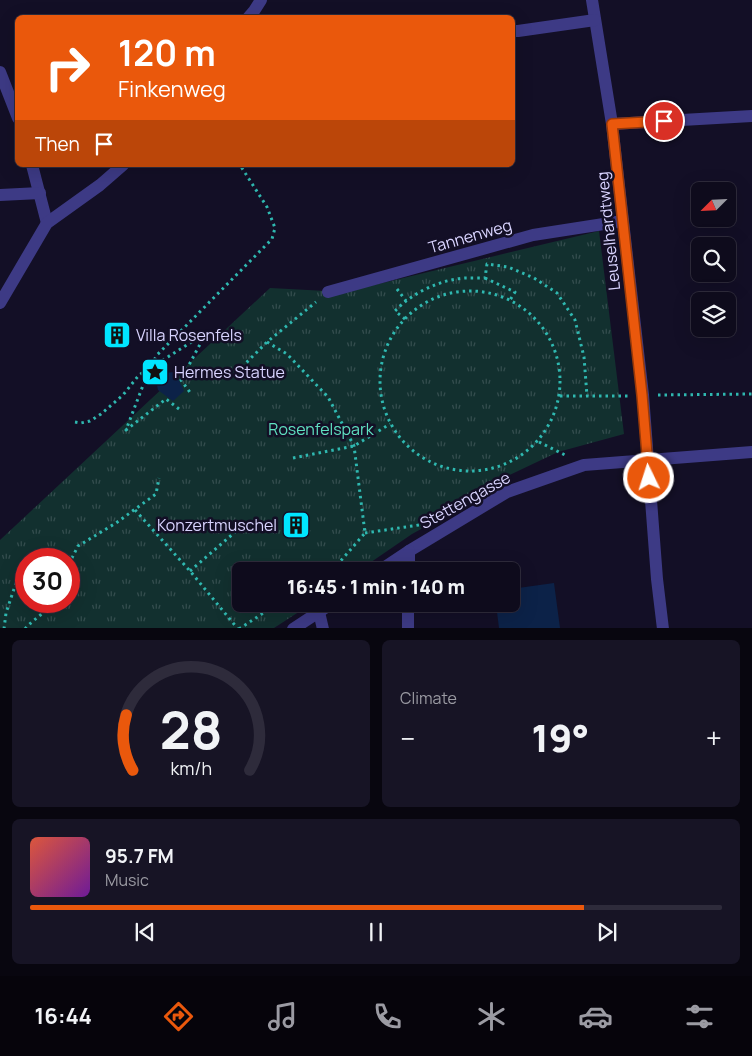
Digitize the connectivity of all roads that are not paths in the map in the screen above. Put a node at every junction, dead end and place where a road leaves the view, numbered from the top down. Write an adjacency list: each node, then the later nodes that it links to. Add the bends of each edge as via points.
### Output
1 (262, 0): 3 (street)
2 (592, 0): 4 (street, Leuselhardtweg)
3 (250, 15)
4 (595, 20): 5 (street); 9 (street, Leuselhardtweg)
5 (515, 31)
6 (0, 72): 7 (street)
7 (15, 110)
8 (752, 116): 9 (street)
9 (612, 124): 14 (street, Leuselhardtweg)
10 (33, 167): 12 (street)
11 (121, 167): 15 (street)
12 (40, 193): 13 (street); 15 (street)
13 (0, 195)
14 (623, 221): 16 (street, Tannenweg, via 533,235); 19 (street, Leuselhardtweg)
15 (47, 223): 17 (street)
16 (328, 292)
17 (0, 303)
18 (752, 452): 19 (street, Stettengasse)
19 (648, 459): 20 (street, Stettengasse, via 584,465 507,492); 28 (street, Leuselhardtweg)
20 (409, 551): 21 (street, Stettengasse); 22 (street)
21 (392, 562)
22 (409, 562)
23 (319, 612): 25 (street); 26 (street)
24 (408, 612): 27 (street)
25 (293, 628)
26 (323, 628)
27 (408, 628)
28 (663, 628)

